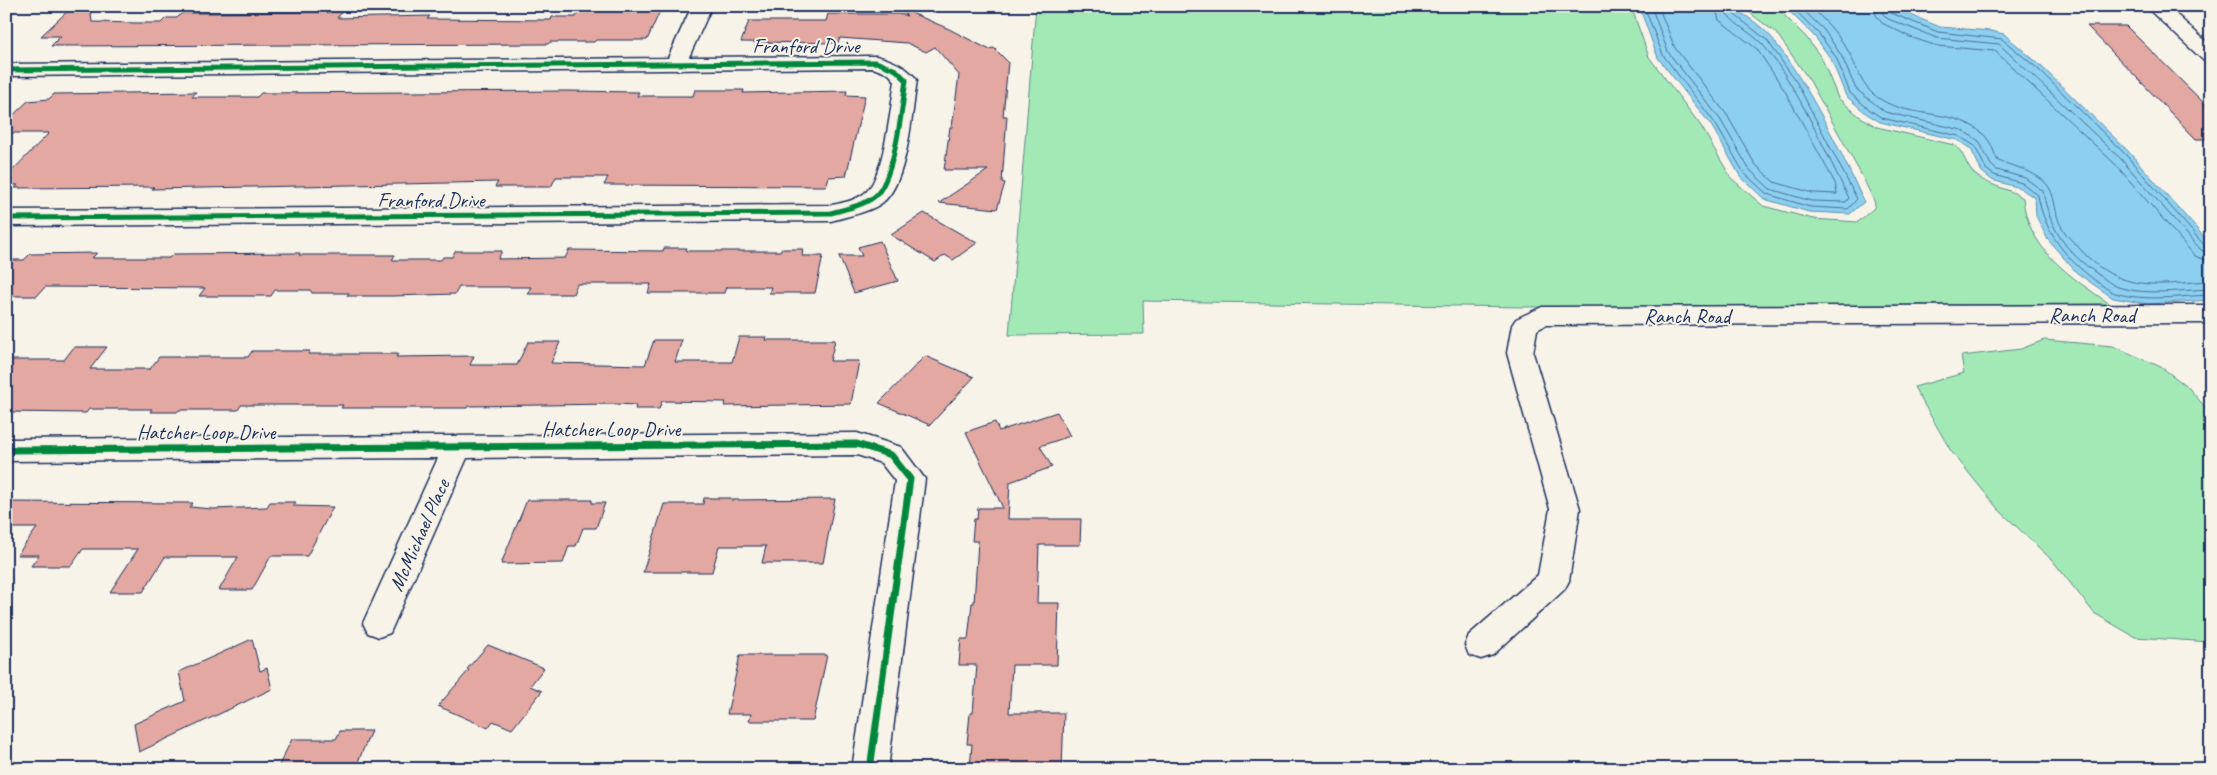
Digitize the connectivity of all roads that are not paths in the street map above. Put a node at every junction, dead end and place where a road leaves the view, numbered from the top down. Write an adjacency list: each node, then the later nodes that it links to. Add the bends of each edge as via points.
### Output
1 (702, 6): 4 (street)
2 (2155, 6): 3 (street)
3 (2211, 57)
4 (676, 63): 5 (street, Franford Drive); 6 (street, Franford Drive, via 876,62 896,70 906,80 890,168 876,195 831,213)
5 (10, 73)
6 (6, 218)
7 (2211, 314): 11 (street, Ranch Road, via 1542,316 1525,325 1520,353 1565,509 1553,581)
8 (457, 447): 9 (street, Hatcher Loop Drive); 10 (street, McMichael Place); 12 (street, Hatcher Loop Drive, via 857,444 891,455 910,479)
9 (6, 450)
10 (380, 624)
11 (1481, 645)
12 (870, 769)

